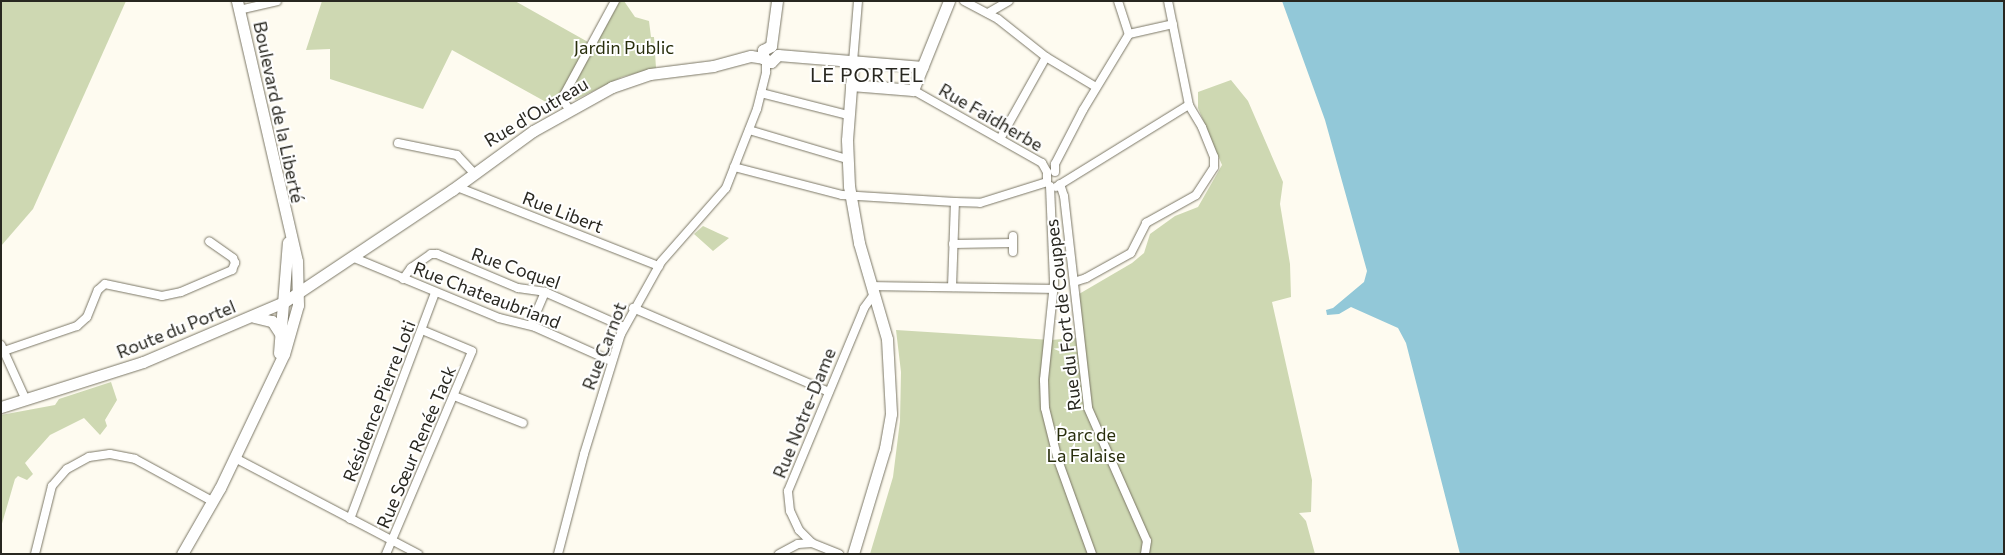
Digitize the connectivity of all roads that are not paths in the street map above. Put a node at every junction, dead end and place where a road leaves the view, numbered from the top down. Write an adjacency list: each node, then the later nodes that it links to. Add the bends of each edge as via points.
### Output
1 (277, 1): 10 (street)
2 (615, 1): 24 (street, via 564,95)
3 (778, 1): 14 (street)
4 (858, 1): 17 (street)
5 (949, 1): 18 (street)
6 (964, 1): 11 (street)
7 (1009, 1): 11 (street)
8 (1118, 1): 13 (street)
9 (1168, 1): 12 (street)
10 (238, 6): 37 (street, Boulevard de la Liberté)
11 (988, 13): 15 (street)
12 (1173, 24): 13 (street); 23 (street)
13 (1129, 34): 20 (street)
14 (775, 50): 16 (street, via 763,50); 17 (street)
15 (1046, 57): 20 (street); 27 (street)
16 (764, 60): 22 (street, Rue Carnot); 24 (street, Rue d'Outreau, via 748,57 640,77)
17 (853, 62): 18 (street); 19 (street)
18 (922, 67): 21 (street)
19 (851, 85): 21 (street); 25 (street)
20 (1096, 87): 32 (street)
21 (913, 90): 27 (street, Rue Faidherbe)
22 (761, 93): 25 (street); 26 (street, Rue Carnot)
23 (1189, 105): 33 (street); 47 (street, via 1201,124 1215,161 1200,190 1148,222 1129,254)
24 (569, 109): 31 (street, Rue d'Outreau)
25 (848, 115): 29 (street)
26 (748, 130): 29 (street); 30 (street, Rue Carnot)
27 (1000, 139): 32 (street, Rue Faidherbe, via 1042,163)
28 (398, 143): 31 (street, via 457,155)
29 (847, 159): 35 (street)
30 (734, 167): 35 (street); 44 (street, Rue Carnot, via 722,193)
31 (474, 173): 34 (street, Rue d'Outreau)
32 (1050, 179): 33 (street); 33 (street, Rue Faidherbe, via 1061,177); 36 (street, via 980,203); 50 (street)
33 (1060, 183): 47 (street, Rue du Fort de Couppes)
34 (457, 187): 42 (street, Rue d'Outreau); 44 (street, Rue Libert)
35 (850, 196): 36 (street); 51 (street)
36 (955, 202): 39 (street)
37 (287, 231): 40 (street, Boulevard de la Liberté); 43 (street, Boulevard de la Liberté)
38 (209, 241): 61 (street, via 233,258 232,270 181,292 162,296 105,284 98,290 87,317 80,324)
39 (953, 244): 41 (street, via 1013,239); 48 (street)
40 (288, 246): 49 (street); 54 (street, Boulevard de la Liberté)
41 (1013, 252)
42 (352, 257): 45 (street, Route du Portel); 46 (street, Rue Chateaubriand)
43 (297, 265): 45 (street, via 311,276); 49 (street, Boulevard de la Liberté)
44 (659, 266): 55 (street, Rue Carnot)
45 (329, 274): 49 (street, Route du Portel)
46 (402, 278): 52 (street, Rue Coquel, via 411,268 434,254 518,288); 53 (street, Rue Chateaubriand)
47 (1074, 282): 73 (street, Rue du Fort de Couppes, via 1088,408 1147,541)
48 (952, 288): 50 (street); 51 (street)
49 (298, 289): 54 (street, Route du Portel); 60 (street, Boulevard de la Liberté, via 295,324)
50 (1053, 289): 82 (street, via 1044,380 1046,415)
51 (873, 290): 63 (street, Rue Notre-Dame); 74 (street, via 888,346 891,414 885,448)
52 (545, 292): 57 (street); 58 (street, Rue Coquel)
53 (435, 293): 57 (street, Rue Chateaubriand, via 503,320); 59 (street, Résidence Pierre Loti)
54 (281, 306): 56 (street, Route du Portel); 60 (street, Boulevard de la Liberté, via 289,323)
55 (633, 308): 58 (street, Rue Carnot); 63 (street)
56 (252, 318): 60 (street, via 272,321); 65 (street, Route du Portel, via 134,365)
57 (531, 325): 62 (street, Rue Chateaubriand)
58 (624, 327): 62 (street, Rue Carnot)
59 (422, 330): 64 (street, Rue Sœur Renée Tack, via 472,351); 70 (street, Résidence Pierre Loti)
60 (285, 340): 68 (street, Boulevard de la Liberté, via 273,377)
61 (3, 348): 65 (street)
62 (611, 362): 79 (street, Rue Carnot)
63 (829, 392): 72 (street, Rue Notre-Dame, via 788,495 794,522)
64 (454, 396): 67 (street); 71 (street, Rue Sœur Renée Tack)
65 (26, 400): 66 (street, Route du Portel)
66 (1, 407)
67 (523, 423)
68 (235, 458): 69 (street, Boulevard de la Liberté); 70 (street)
69 (212, 501): 75 (street, via 135,459 110,454 89,456 67,469 52,486 44,507); 76 (street, Boulevard de la Liberté)
70 (350, 519): 71 (street)
71 (392, 542): 77 (street, Rue Sœur Renée Tack); 78 (street)
72 (812, 543): 80 (street, via 798,544); 81 (street, Rue Notre-Dame)
73 (1146, 552)
74 (855, 553)
75 (36, 554)
76 (182, 554)
77 (386, 554)
78 (418, 554)
79 (558, 554)
80 (779, 554)
81 (839, 554)
82 (1092, 554)

